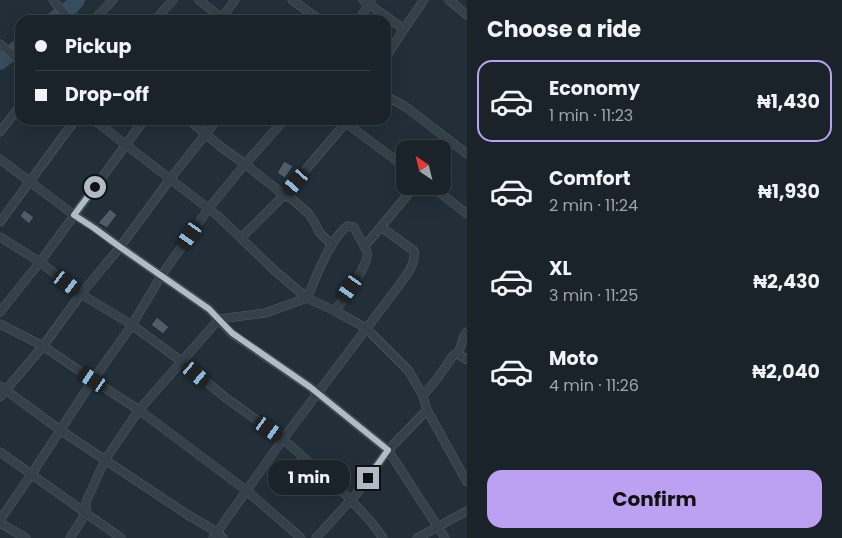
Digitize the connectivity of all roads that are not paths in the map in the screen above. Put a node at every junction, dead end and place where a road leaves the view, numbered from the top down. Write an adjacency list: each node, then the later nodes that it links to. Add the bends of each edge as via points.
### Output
1 (53, 0): 10 (street)
2 (113, 0): 11 (street)
3 (173, 0): 12 (street)
4 (199, 0): 13 (street)
5 (235, 0): 14 (street)
6 (292, 0): 15 (street)
7 (424, 0): 20 (street)
8 (449, 0): 18 (street)
9 (368, 1): 16 (street); 17 (street)
10 (66, 15)
11 (99, 15)
12 (160, 15)
13 (217, 15)
14 (225, 15)
15 (313, 15)
16 (361, 15)
17 (386, 15)
18 (467, 15)
19 (391, 19): 20 (street)
20 (404, 29): 22 (street)
21 (2, 47): 23 (street)
22 (391, 49)
23 (15, 58)
24 (391, 99): 37 (street)
25 (15, 112): 34 (street)
26 (71, 125): 42 (street)
27 (100, 125): 36 (street)
28 (140, 125): 36 (street)
29 (195, 125): 35 (street)
30 (213, 125): 35 (street)
31 (280, 125): 40 (street)
32 (344, 125): 43 (street)
33 (351, 125): 39 (street)
34 (0, 132)
35 (206, 134): 40 (street); 41 (street)
36 (126, 144): 41 (street); 48 (street)
37 (467, 154)
38 (0, 159): 42 (street)
39 (396, 160)
40 (245, 164): 43 (street); 46 (street)
41 (170, 179): 46 (street); 54 (street)
42 (29, 181): 48 (street); 49 (street)
43 (284, 195): 51 (street); 53 (street, via 308,213)
44 (408, 195): 50 (street)
45 (442, 195): 47 (street)
46 (209, 208): 51 (street); 57 (street)
47 (467, 214)
48 (74, 215): 54 (street); 56 (street)
49 (0, 222)
50 (381, 227): 55 (street); 65 (street, via 414,251 415,258 402,281)
51 (242, 237): 59 (street)
52 (0, 238): 56 (street)
53 (332, 245): 55 (street, via 342,229 348,226 354,227); 59 (street)
54 (120, 247): 57 (street); 58 (street)
55 (364, 247): 60 (street, via 366,261)
56 (40, 262): 58 (street); 61 (street)
57 (161, 276): 62 (street); 64 (street)
58 (81, 294): 64 (street); 67 (street)
59 (306, 298): 60 (street); 62 (street, via 265,313)
60 (335, 311): 65 (street)
61 (0, 312)
62 (219, 319): 70 (street); 73 (street, via 232,333)
63 (0, 324): 67 (street)
64 (132, 325): 70 (street); 71 (street)
65 (366, 328): 73 (street); 74 (street, via 409,371)
66 (467, 332): 68 (street)
67 (43, 346): 71 (street); 72 (street)
68 (458, 354): 69 (street); 74 (street, via 452,357)
69 (467, 360)
70 (181, 361): 76 (street); 79 (street)
71 (93, 380): 76 (street); 78 (street)
72 (3, 388): 75 (street); 78 (street)
73 (318, 394): 79 (street); 80 (street)
74 (424, 396): 77 (street)
75 (0, 397)
76 (139, 410): 82 (street); 85 (street)
77 (427, 410): 80 (street); 84 (street)
78 (60, 430): 82 (street); 83 (street)
79 (284, 439): 85 (street); 86 (street)
80 (388, 450): 86 (street); 90 (street)
81 (0, 452): 83 (street)
82 (105, 460): 88 (street, via 86,502); 91 (street)
83 (31, 475): 88 (street); 89 (street)
84 (467, 482)
85 (247, 491): 91 (street); 95 (street)
86 (351, 500): 96 (street); 97 (street)
87 (467, 511): 90 (street)
88 (86, 513): 93 (street); 94 (street)
89 (0, 522): 92 (street)
90 (438, 527): 98 (street); 99 (street)
91 (218, 536)
92 (26, 538)
93 (70, 538)
94 (121, 538)
95 (301, 538)
96 (316, 538)
97 (382, 538)
98 (417, 538)
99 (446, 538)

